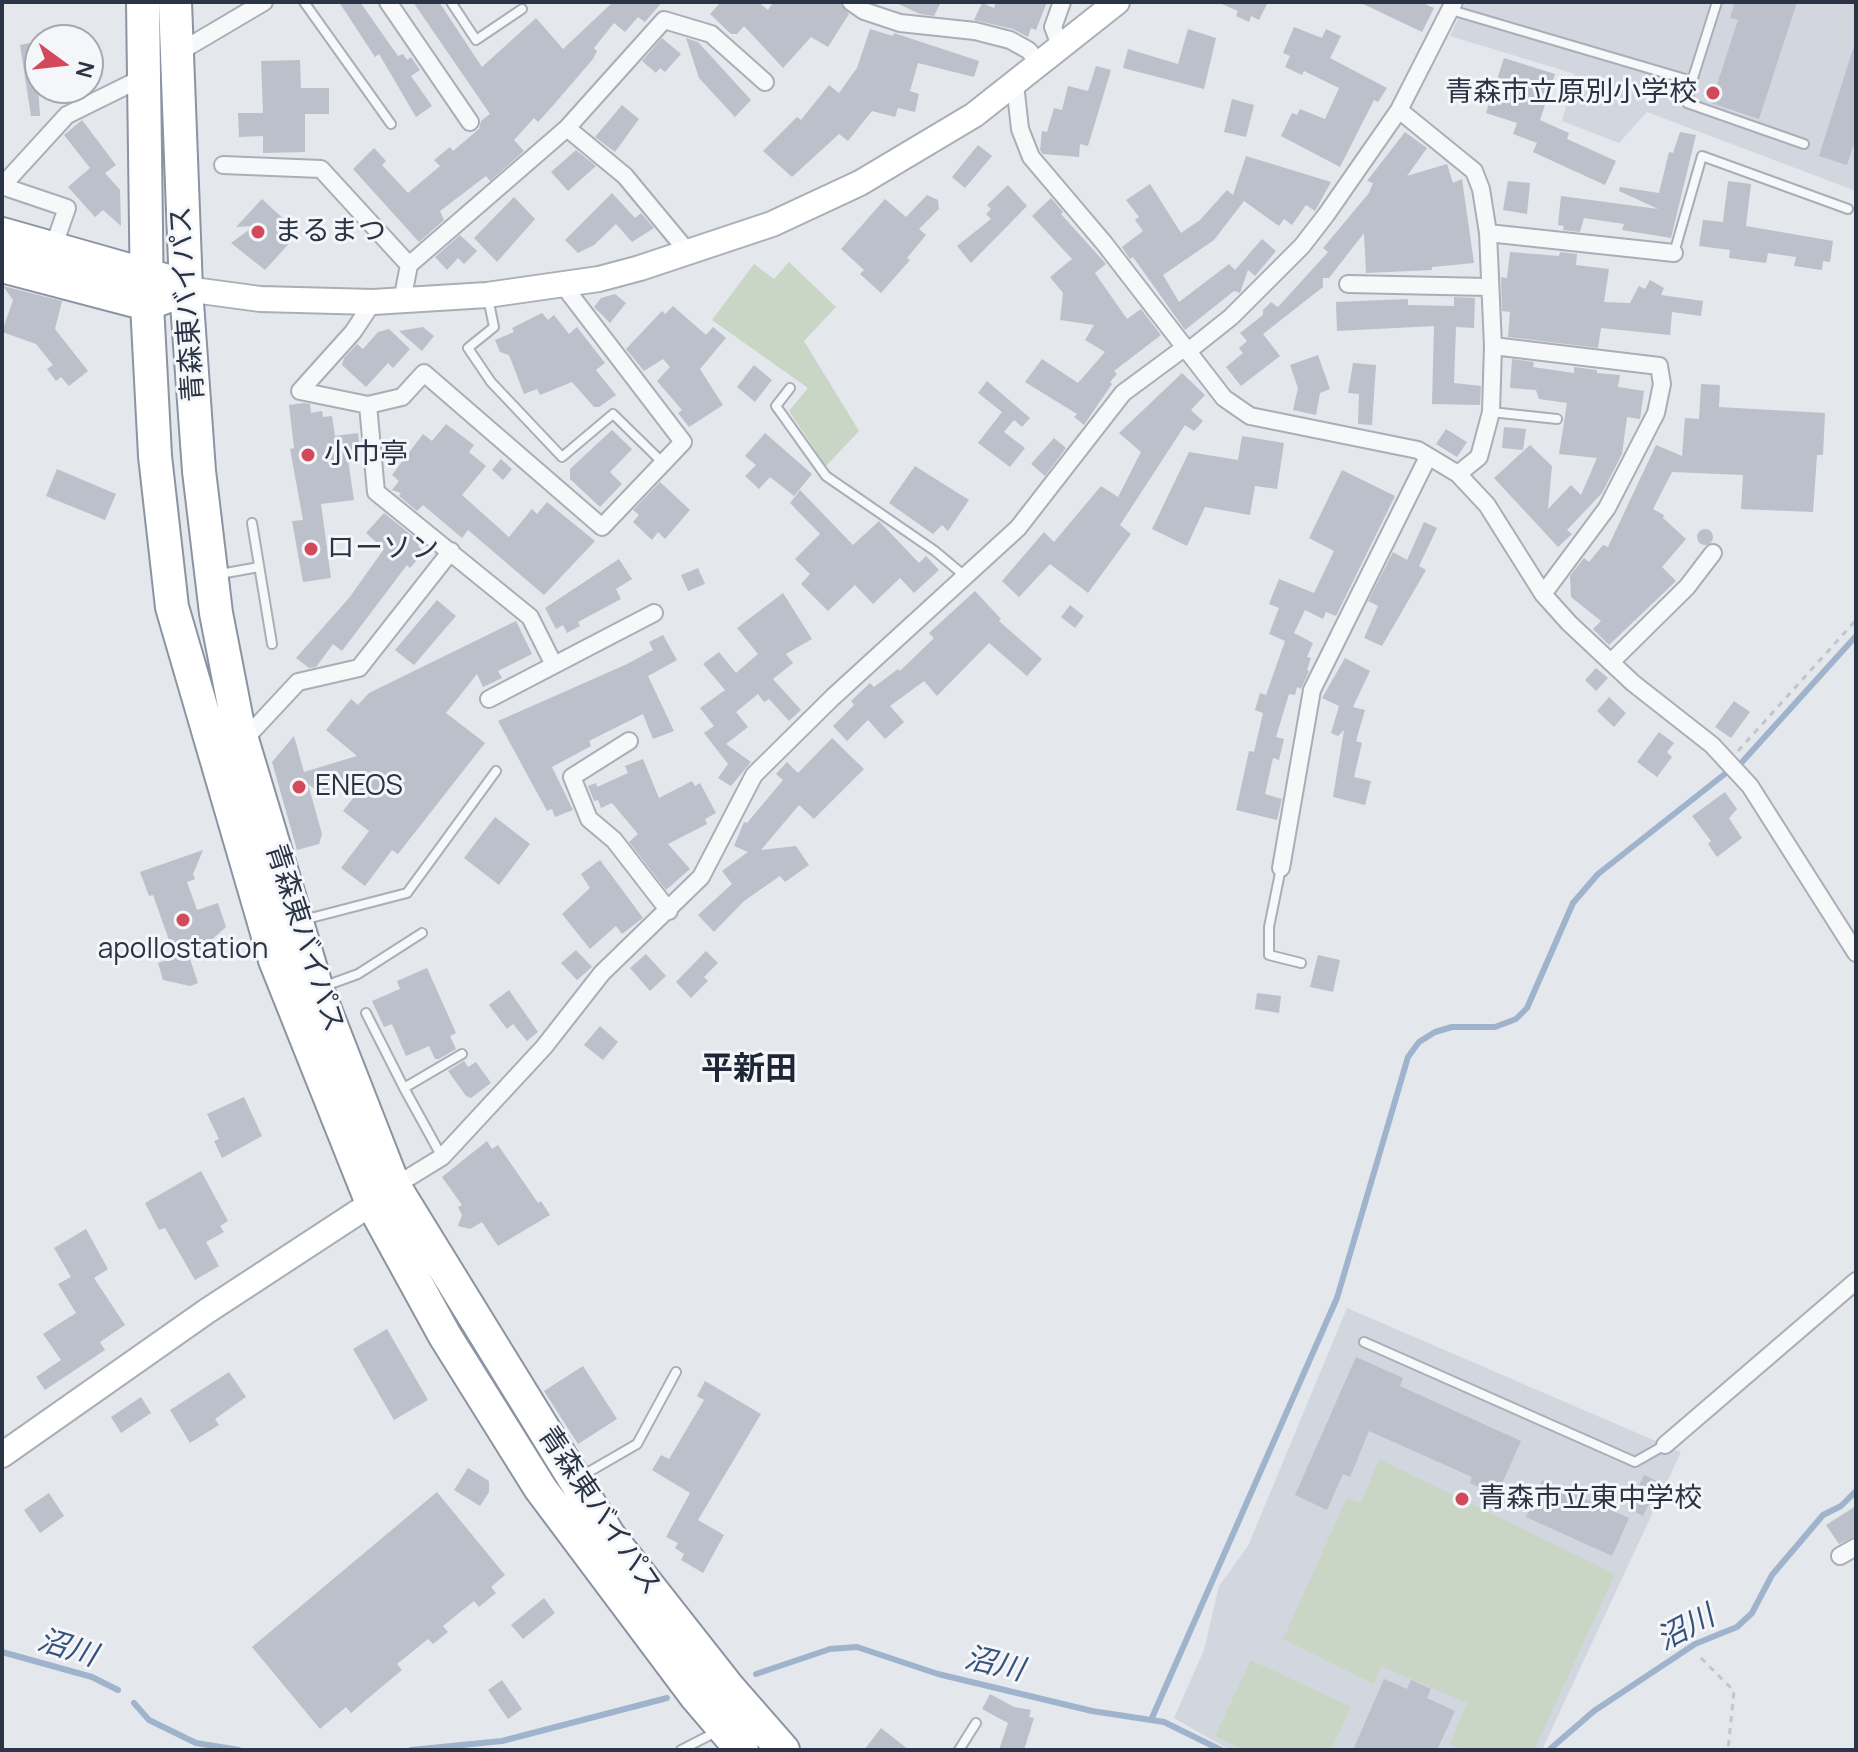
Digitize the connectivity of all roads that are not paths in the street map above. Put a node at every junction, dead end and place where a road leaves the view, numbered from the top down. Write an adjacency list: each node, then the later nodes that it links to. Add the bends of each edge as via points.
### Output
1 (143, 2): 16 (highway, 青森東バイパス)
2 (175, 2): 14 (highway, 青森東バイパス)
3 (264, 2): 14 (street)
4 (304, 2): 22 (lane)
5 (388, 2): 21 (street)
6 (451, 2): 12 (lane, via 476,40)
7 (851, 2): 15 (street, via 900,23 1010,40)
8 (1062, 2): 13 (street, via 1053,27)
9 (1117, 2): 13 (street)
10 (1717, 2): 17 (lane)
11 (1453, 6): 17 (lane); 20 (street)
12 (522, 9)
13 (1061, 48): 15 (street)
14 (176, 54): 39 (highway, 青森東バイパス)
15 (1041, 64): 19 (street)
16 (144, 77): 26 (street, via 67,115); 38 (highway, 青森東バイパス)
17 (1692, 81): 24 (lane, via 1687,103)
18 (765, 82): 23 (street, via 711,34 664,20)
19 (1015, 84): 31 (street, via 974,115 860,183 772,224); 44 (street, via 1020,129 1031,157)
20 (1399, 110): 28 (street, via 1474,171); 44 (street, via 1302,246 1231,317)
21 (470, 122)
22 (391, 124)
23 (567, 128): 31 (street, via 625,176); 33 (street)
24 (1804, 144)
25 (223, 165): 33 (street, via 321,169)
26 (2, 186): 30 (street, via 67,208)
27 (1848, 209): 32 (lane, via 1702,156)
28 (1488, 233): 32 (street); 37 (street)
29 (2, 234): 30 (highway)
30 (53, 248): 38 (highway)
31 (688, 252): 36 (street)
32 (1674, 253)
33 (409, 265): 41 (street)
34 (2, 266): 38 (highway)
35 (1348, 284): 37 (street)
36 (563, 285): 40 (street); 50 (street, via 683,442)
37 (1488, 287): 43 (street)
38 (147, 288): 39 (highway); 78 (highway, 青森東バイパス, via 155,456 172,607 275,960)
39 (186, 289): 42 (street, via 260,299); 56 (highway, 青森東バイパス)
40 (487, 295): 41 (street); 50 (lane, via 494,327 468,348 491,382 562,457 613,414)
41 (402, 301): 42 (street)
42 (373, 302): 46 (street, via 300,391)
43 (1493, 346): 47 (street); 58 (street, via 1659,366 1662,384 1656,413 1607,508)
44 (1185, 350): 49 (street, via 1224,398 1250,416 1418,450); 57 (street, via 1123,393 1018,528)
45 (790, 388): 57 (lane, via 776,406 826,476)
46 (368, 405): 50 (street, via 402,397 424,373 602,527); 53 (street, via 376,492)
47 (1491, 412): 48 (lane); 51 (street, via 1479,457)
48 (1557, 419)
49 (1428, 457): 51 (street); 67 (street, via 1312,690)
50 (663, 463)
51 (1458, 474): 58 (street, via 1487,505)
52 (252, 523): 55 (lane)
53 (451, 551): 62 (street, via 530,617); 65 (street, via 359,668 298,682)
54 (1713, 553): 61 (street, via 1687,587)
55 (259, 567): 56 (lane); 60 (lane)
56 (211, 575): 65 (highway, 青森東バイパス)
57 (966, 577): 68 (street, via 754,775 701,877)
58 (1543, 594): 61 (street)
59 (654, 613): 62 (street)
60 (272, 644)
61 (1611, 662): 71 (street, via 1729,761)
62 (553, 663): 63 (street)
63 (489, 699)
64 (629, 741): 68 (street, via 572,777 589,819 614,840)
65 (242, 742): 69 (highway, 青森東バイパス)
66 (496, 771): 69 (lane, via 407,893)
67 (1281, 868): 72 (lane, via 1269,955)
68 (669, 911): 77 (street, via 602,973 544,1047)
69 (297, 922): 73 (highway, 青森東バイパス)
70 (422, 933): 73 (lane, via 358,974)
71 (1856, 953)
72 (1301, 963)
73 (317, 989): 78 (highway, 青森東バイパス)
74 (366, 1013): 76 (lane)
75 (462, 1054): 76 (lane)
76 (404, 1088): 77 (lane)
77 (442, 1157): 78 (street)
78 (383, 1195): 83 (street); 84 (highway, 青森東バイパス); 89 (highway, 青森東バイパス, via 445,1336 540,1488)
79 (1856, 1281): 82 (street)
80 (1364, 1342): 82 (lane, via 1635,1462)
81 (676, 1372): 84 (lane, via 637,1444)
82 (1665, 1445)
83 (2, 1455)
84 (575, 1480): 87 (highway, 青森東バイパス, via 609,1536)
85 (1856, 1547): 86 (street)
86 (1840, 1556)
87 (747, 1707): 89 (lane); 91 (highway, 青森東バイパス)
88 (976, 1723): 92 (lane)
89 (733, 1739): 90 (lane)
90 (681, 1750)
91 (783, 1750)
92 (959, 1750)

